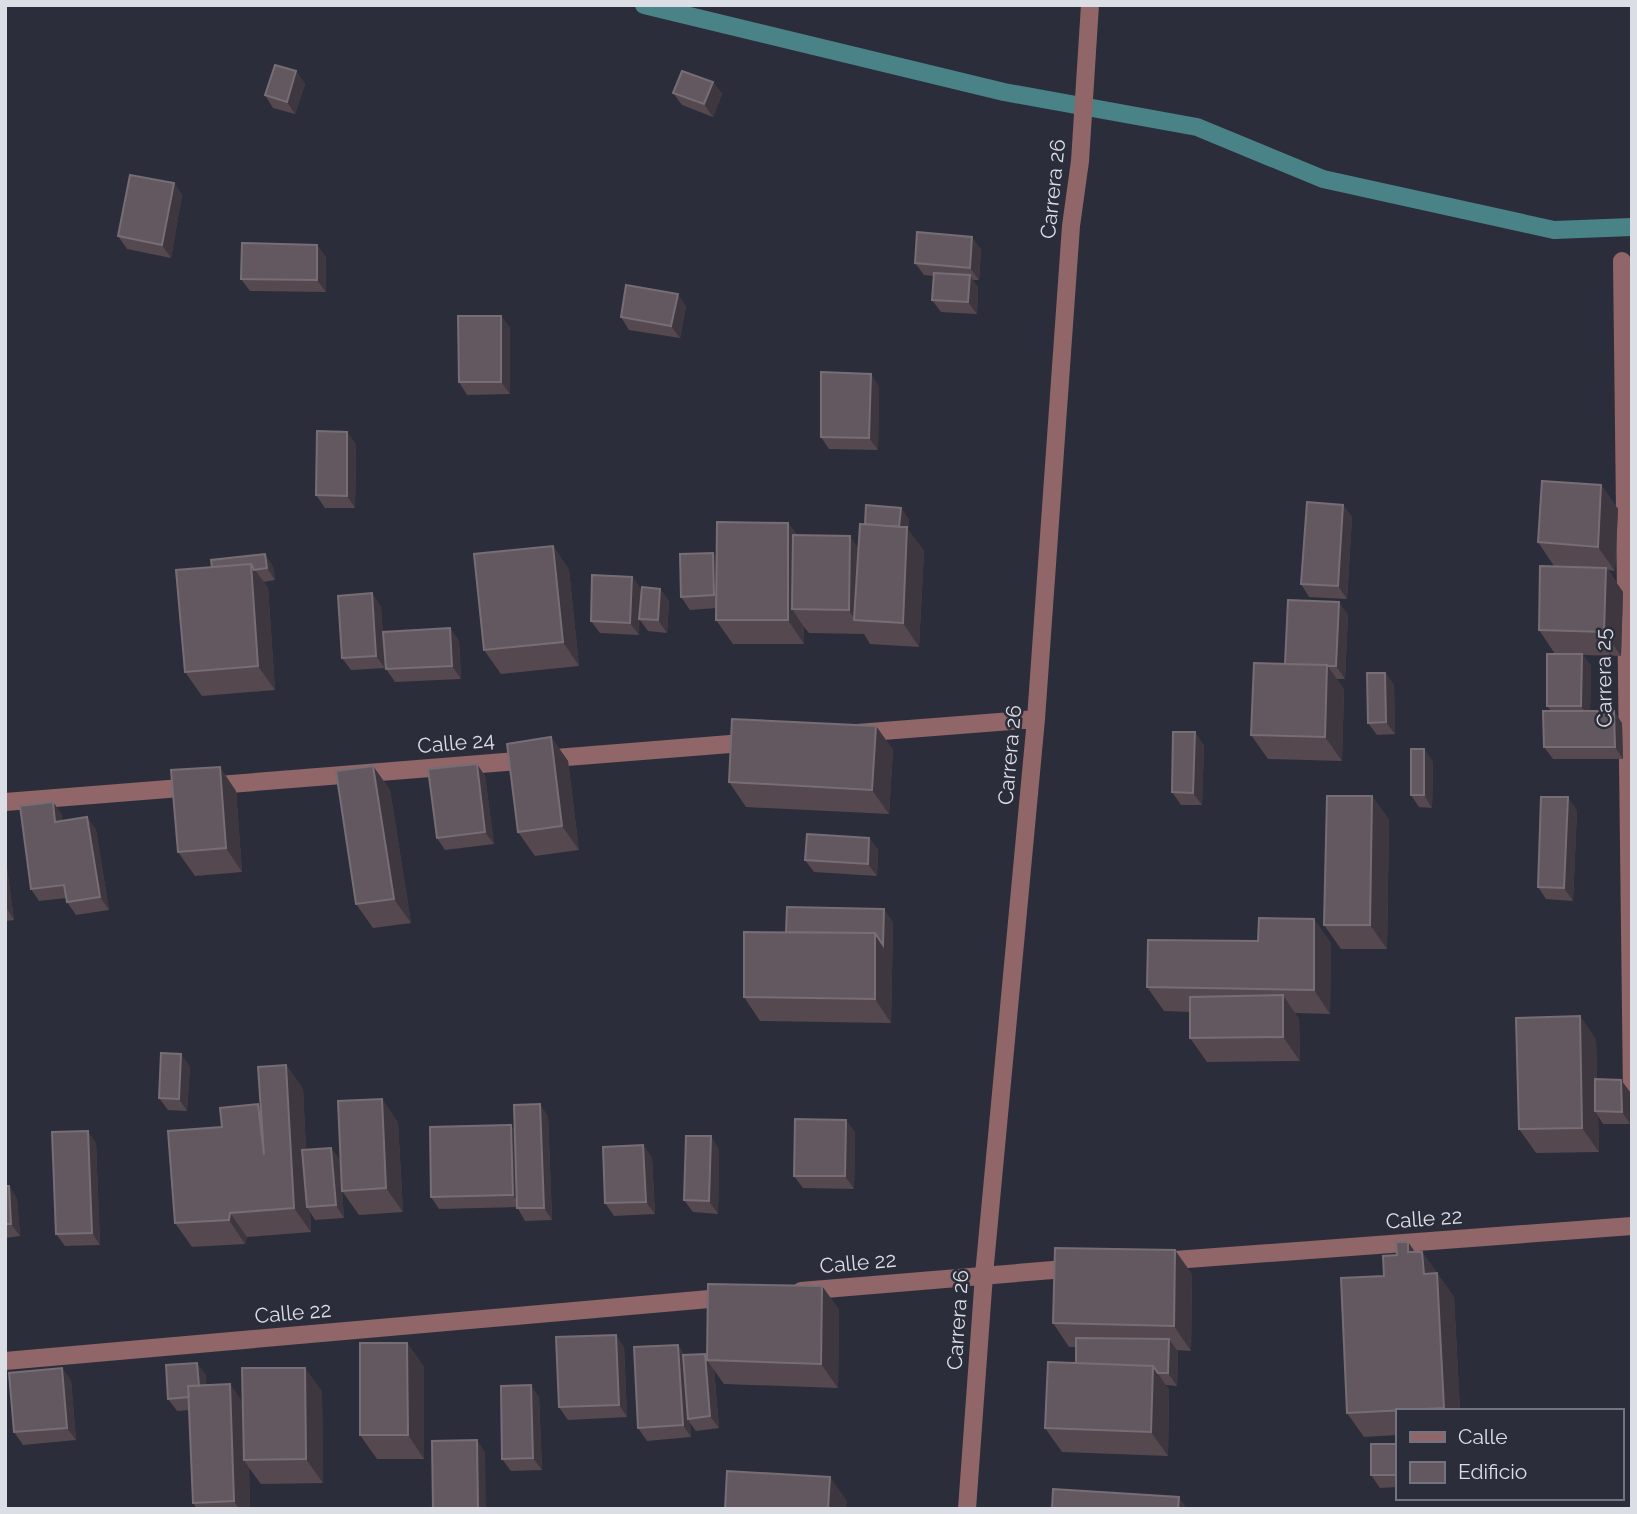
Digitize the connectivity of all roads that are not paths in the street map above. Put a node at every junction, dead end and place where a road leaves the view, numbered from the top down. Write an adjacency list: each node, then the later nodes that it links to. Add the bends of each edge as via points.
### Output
1 (1090, 13): 3 (street, Carrera 26)
2 (1622, 261): 7 (street, Carrera 25)
3 (1036, 719): 4 (street); 11 (street, Carrera 26)
4 (841, 735)
5 (772, 740): 6 (street, Calle 24)
6 (5, 802)
7 (1632, 1095)
8 (1632, 1226): 9 (street, Calle 22)
9 (1149, 1262)
10 (1094, 1266): 11 (street, Calle 22)
11 (984, 1275): 12 (street, Calle 22); 15 (street, Carrera 26)
12 (777, 1293)
13 (750, 1295): 14 (street, Calle 22)
14 (5, 1361)
15 (967, 1509)

